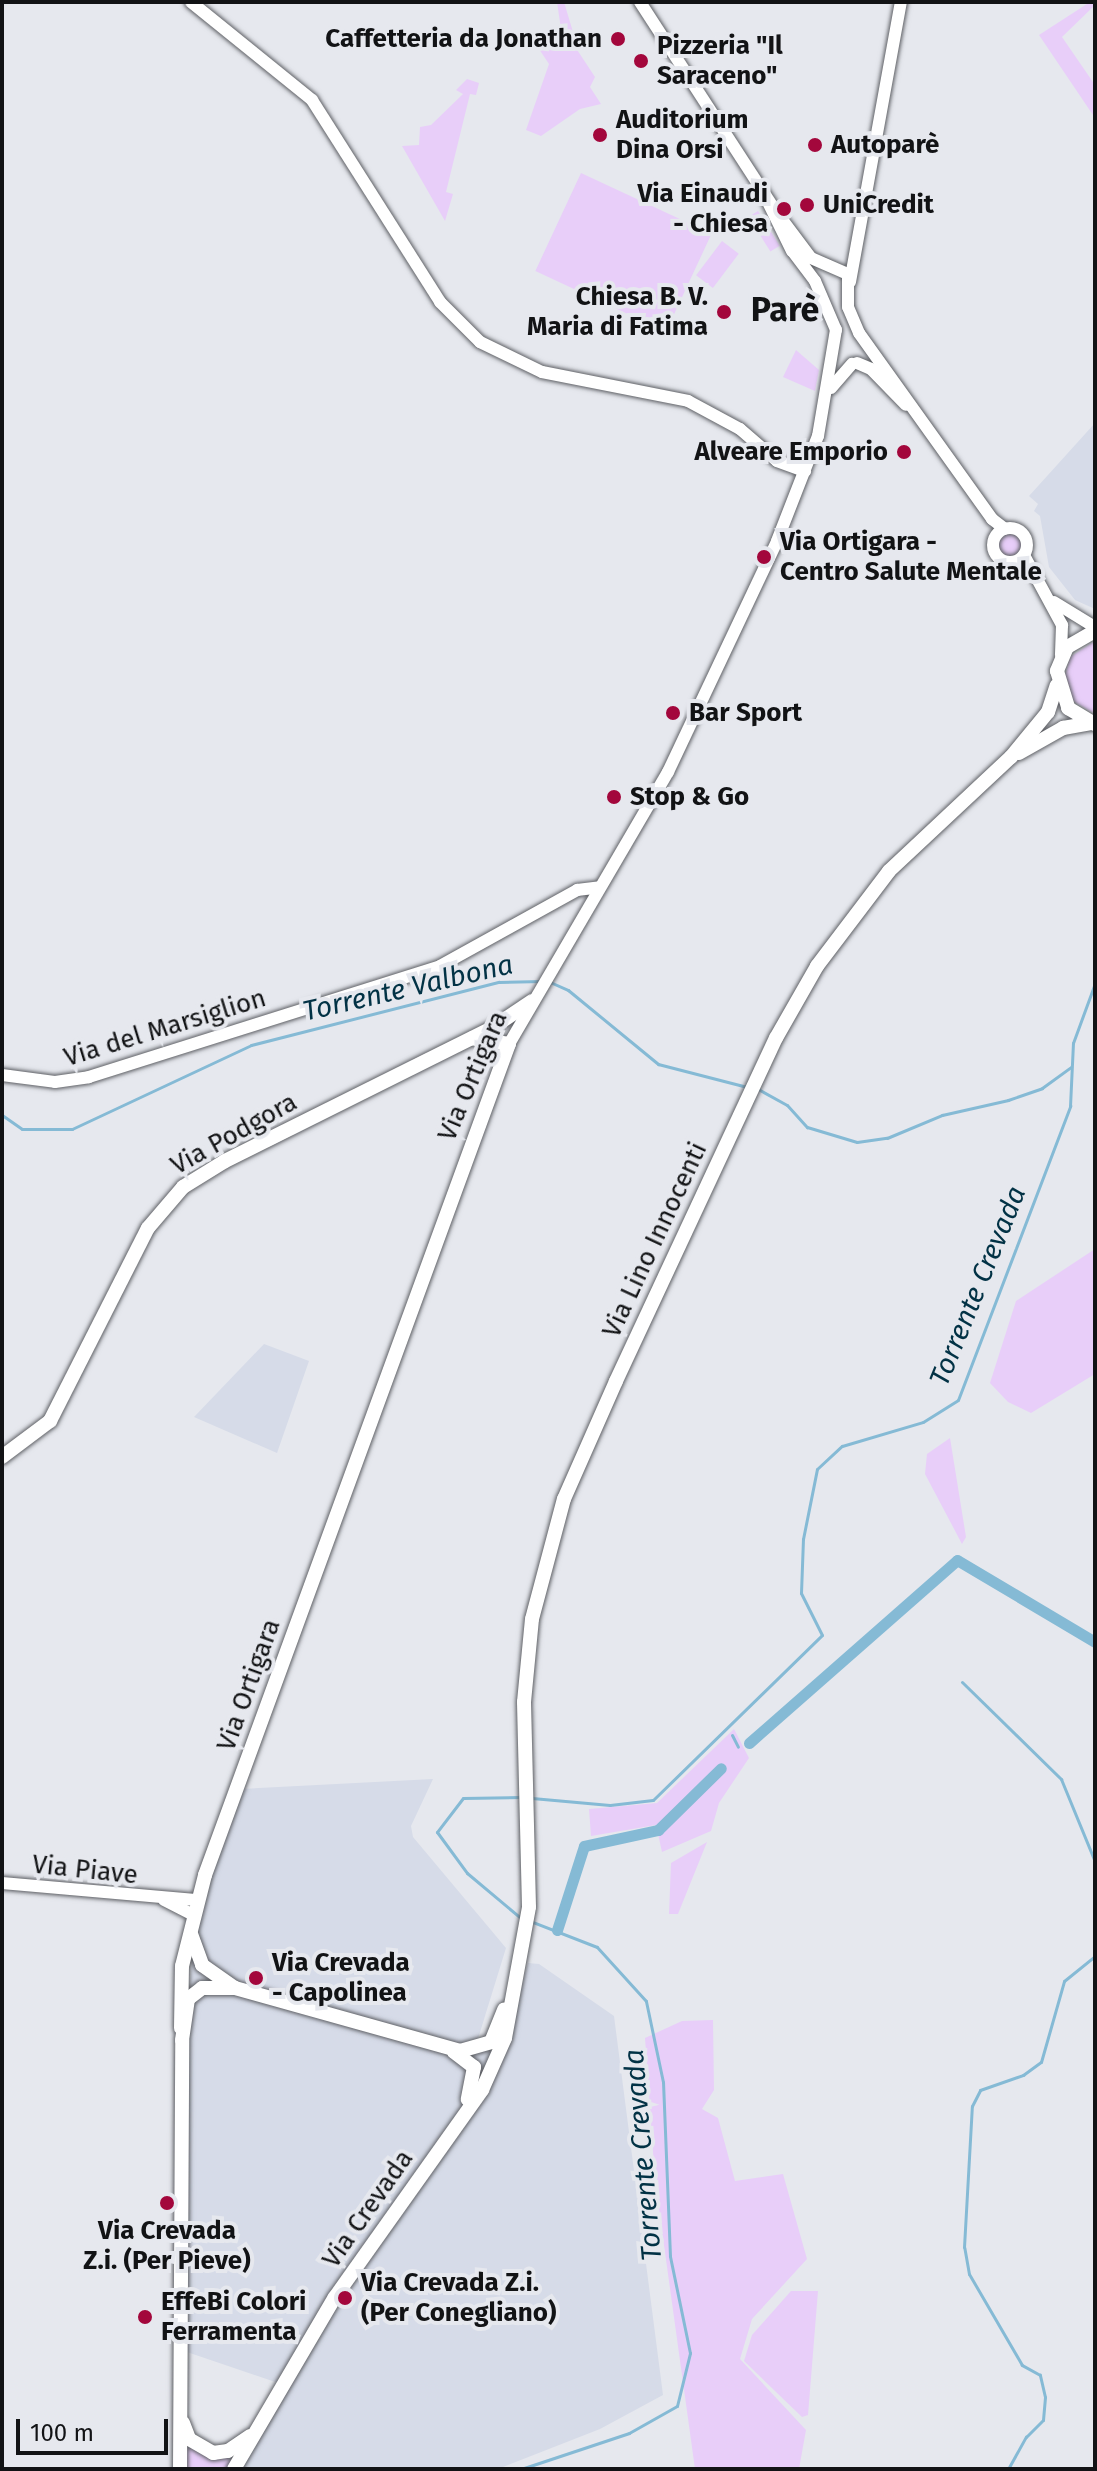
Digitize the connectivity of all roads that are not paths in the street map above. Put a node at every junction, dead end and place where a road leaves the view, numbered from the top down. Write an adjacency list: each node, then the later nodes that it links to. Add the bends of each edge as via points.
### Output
1 (191, 2): 16 (street, via 312,100 440,302 480,342 542,372 688,401 740,429)
2 (640, 2): 4 (street)
3 (901, 2): 5 (street)
4 (766, 198): 6 (street, via 811,258); 7 (street, via 792,251)
5 (853, 251): 6 (street); 8 (street)
6 (831, 266): 7 (street); 8 (street)
7 (815, 281): 9 (street)
8 (848, 288): 9 (street, via 833,301); 10 (street)
9 (824, 298): 11 (street)
10 (859, 333): 11 (street, via 849,330); 12 (street)
11 (835, 344): 13 (street, via 838,359); 14 (street, Via Ortigara)
12 (868, 345): 13 (street); 15 (street)
13 (855, 364): 14 (street, Via Ortigara, via 837,376); 15 (street, via 871,369)
14 (826, 398): 17 (street, Via Ortigara)
15 (918, 415): 19 (street)
16 (777, 461): 17 (street); 18 (street)
17 (805, 471): 18 (street, Via Ortigara)
18 (795, 494): 27 (street, Via Ortigara, via 677,754)
19 (1000, 532): 20 (street, via 998,558); 20 (street, via 1024,535)
20 (1019, 559): 21 (street)
21 (1048, 597): 22 (street); 23 (street, via 1062,625)
22 (1095, 629): 23 (main road, via 1077,638)
23 (1060, 658): 24 (main road, Via Lino Innocenti)
24 (1057, 685): 25 (main road, via 1068,708); 26 (main road, Via Lino Innocenti, via 1048,712)
25 (1092, 723): 26 (main road, Via Lino Innocenti, via 1063,728)
26 (1011, 757): 35 (main road, Via Lino Innocenti, via 889,871 817,966 742,1110 573,1476 532,1619 524,1702)
27 (600, 887): 28 (street, Via Ortigara); 32 (street, Via del Marsiglion, via 577,890 440,966 89,1077 55,1082)
28 (535, 996): 29 (main road, Via Podgora); 31 (street, Via Ortigara)
29 (494, 1026): 30 (main road, Via Podgora); 31 (main road)
30 (472, 1038): 31 (main road); 33 (main road, Via Podgora, via 215,1166 183,1187 148,1228 50,1421)
31 (511, 1041): 34 (main road, Via Ortigara)
32 (2, 1075)
33 (3, 1456)
34 (230, 1804): 37 (main road, Via Crevada)
35 (528, 1825): 38 (main road, Via Crevada, via 529,1907)
36 (2, 1883): 37 (street, Via Piave, via 164,1900)
37 (194, 1915): 39 (main road, Via Crevada, via 202,1965); 40 (main road, Via Crevada, via 179,1985)
38 (519, 1968): 41 (main road, Via Crevada, via 491,2042 470,2051); 42 (main road, Via Crevada, via 510,2023 495,2064)
39 (235, 1988): 40 (main road, Via Crevada, via 210,1986 193,1993 185,2007); 41 (main road, Via Crevada)
40 (182, 2040): 43 (main road, Via Crevada)
41 (445, 2048): 42 (main road, via 467,2058 476,2073)
42 (447, 2138): 44 (main road, Via Crevada, via 335,2297)
43 (181, 2411): 44 (main road, via 189,2439 213,2453 235,2448); 45 (main road, Via Crevada)
44 (259, 2428): 46 (main road, Via Crevada)
45 (180, 2469)
46 (234, 2469)

